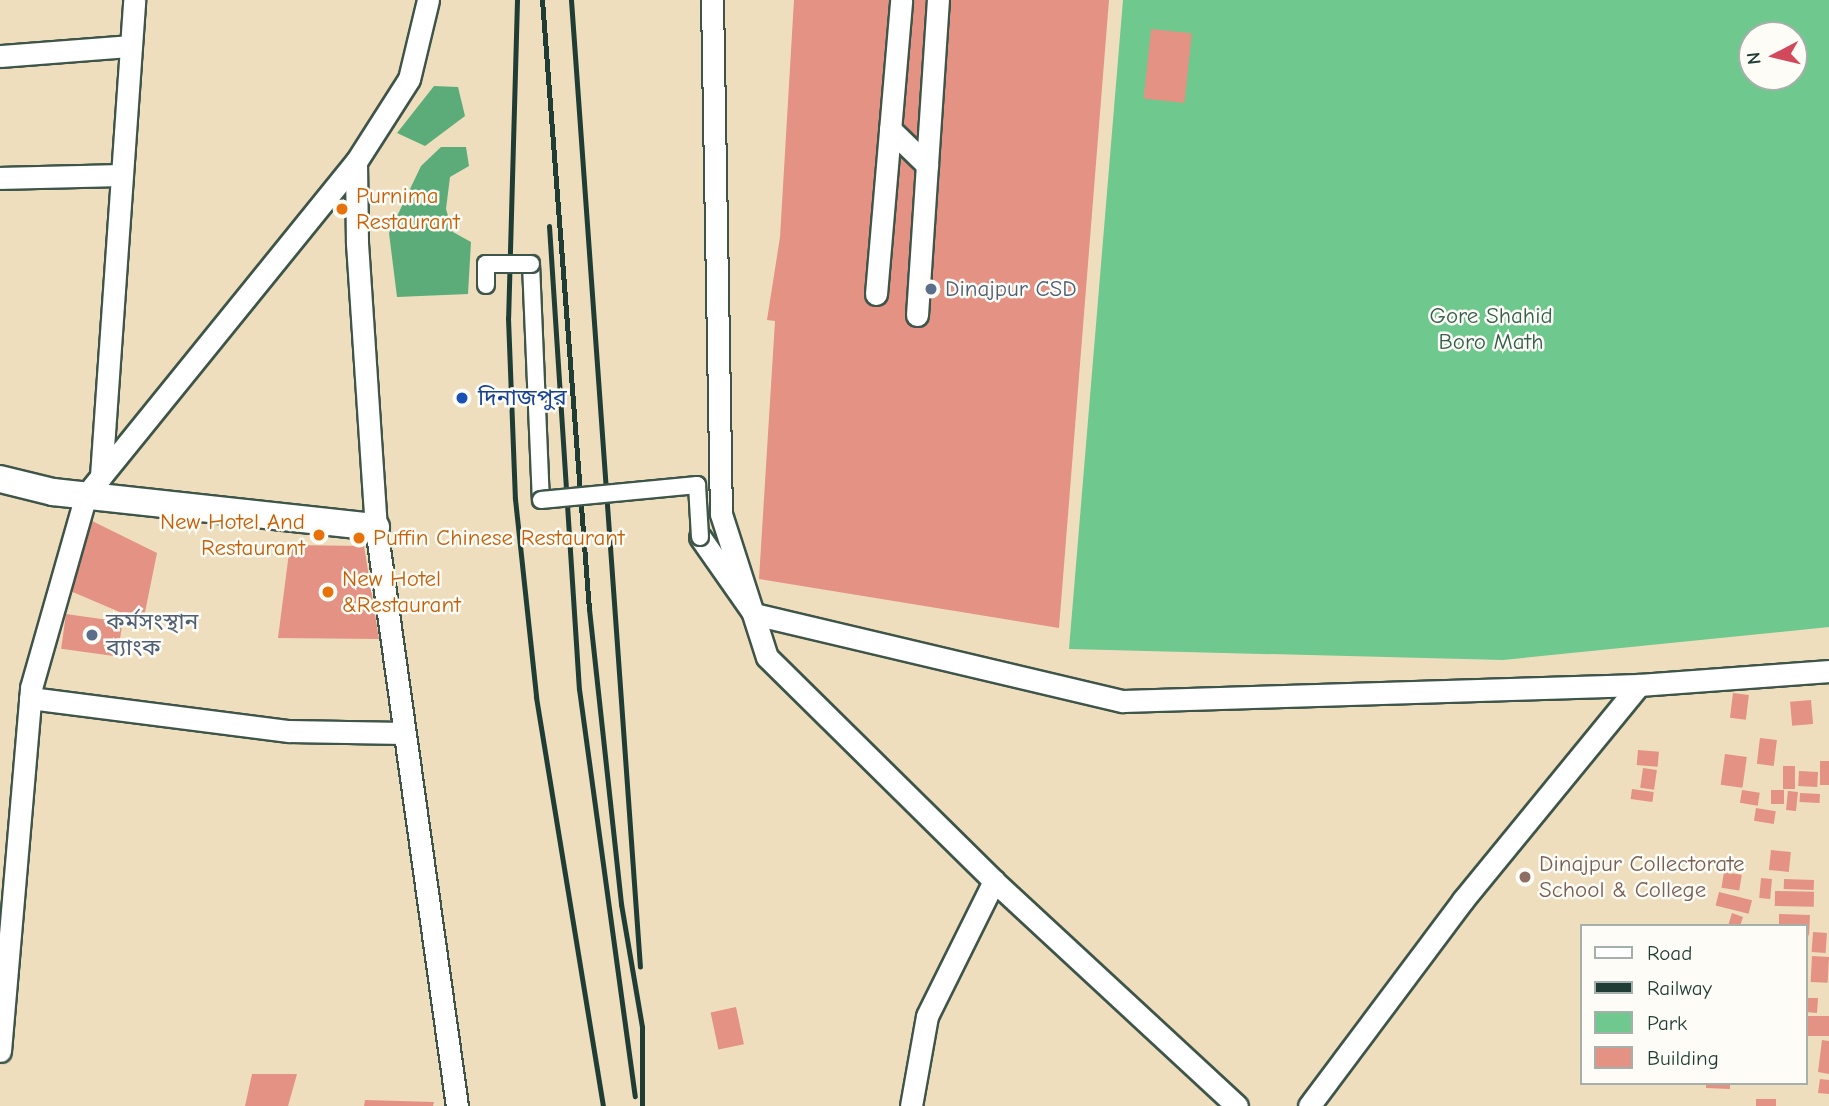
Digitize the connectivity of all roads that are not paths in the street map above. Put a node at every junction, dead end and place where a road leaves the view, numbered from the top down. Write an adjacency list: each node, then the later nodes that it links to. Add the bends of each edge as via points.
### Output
1 (134, 0): 6 (street)
2 (428, 0): 9 (street, via 409,79)
3 (712, 0): 20 (street, via 721,514)
4 (901, 0): 8 (street)
5 (938, 0): 10 (street)
6 (131, 46): 7 (street); 11 (street)
7 (0, 56)
8 (890, 129): 10 (street); 14 (street)
9 (356, 162): 17 (street); 18 (street)
10 (927, 165): 15 (street)
11 (122, 175): 12 (street); 17 (street)
12 (0, 178)
13 (486, 285): 19 (street, bridge, via 486,264 531,264 541,500 697,485)
14 (876, 294)
15 (917, 315)
16 (0, 479): 17 (street)
17 (94, 486): 18 (street); 23 (street)
18 (376, 527): 24 (street)
19 (700, 537): 20 (street)
20 (754, 614): 22 (street, via 1123,701); 25 (street, via 767,656)
21 (1829, 671): 22 (street)
22 (1639, 685): 31 (street, via 1463,900)
23 (30, 698): 24 (street, via 289,731); 26 (street)
24 (404, 733): 28 (street)
25 (994, 881): 29 (street, via 927,1016); 30 (street)
26 (7, 889): 27 (street)
27 (0, 1051)
28 (457, 1106)
29 (911, 1106)
30 (1237, 1106)
31 (1309, 1106)

